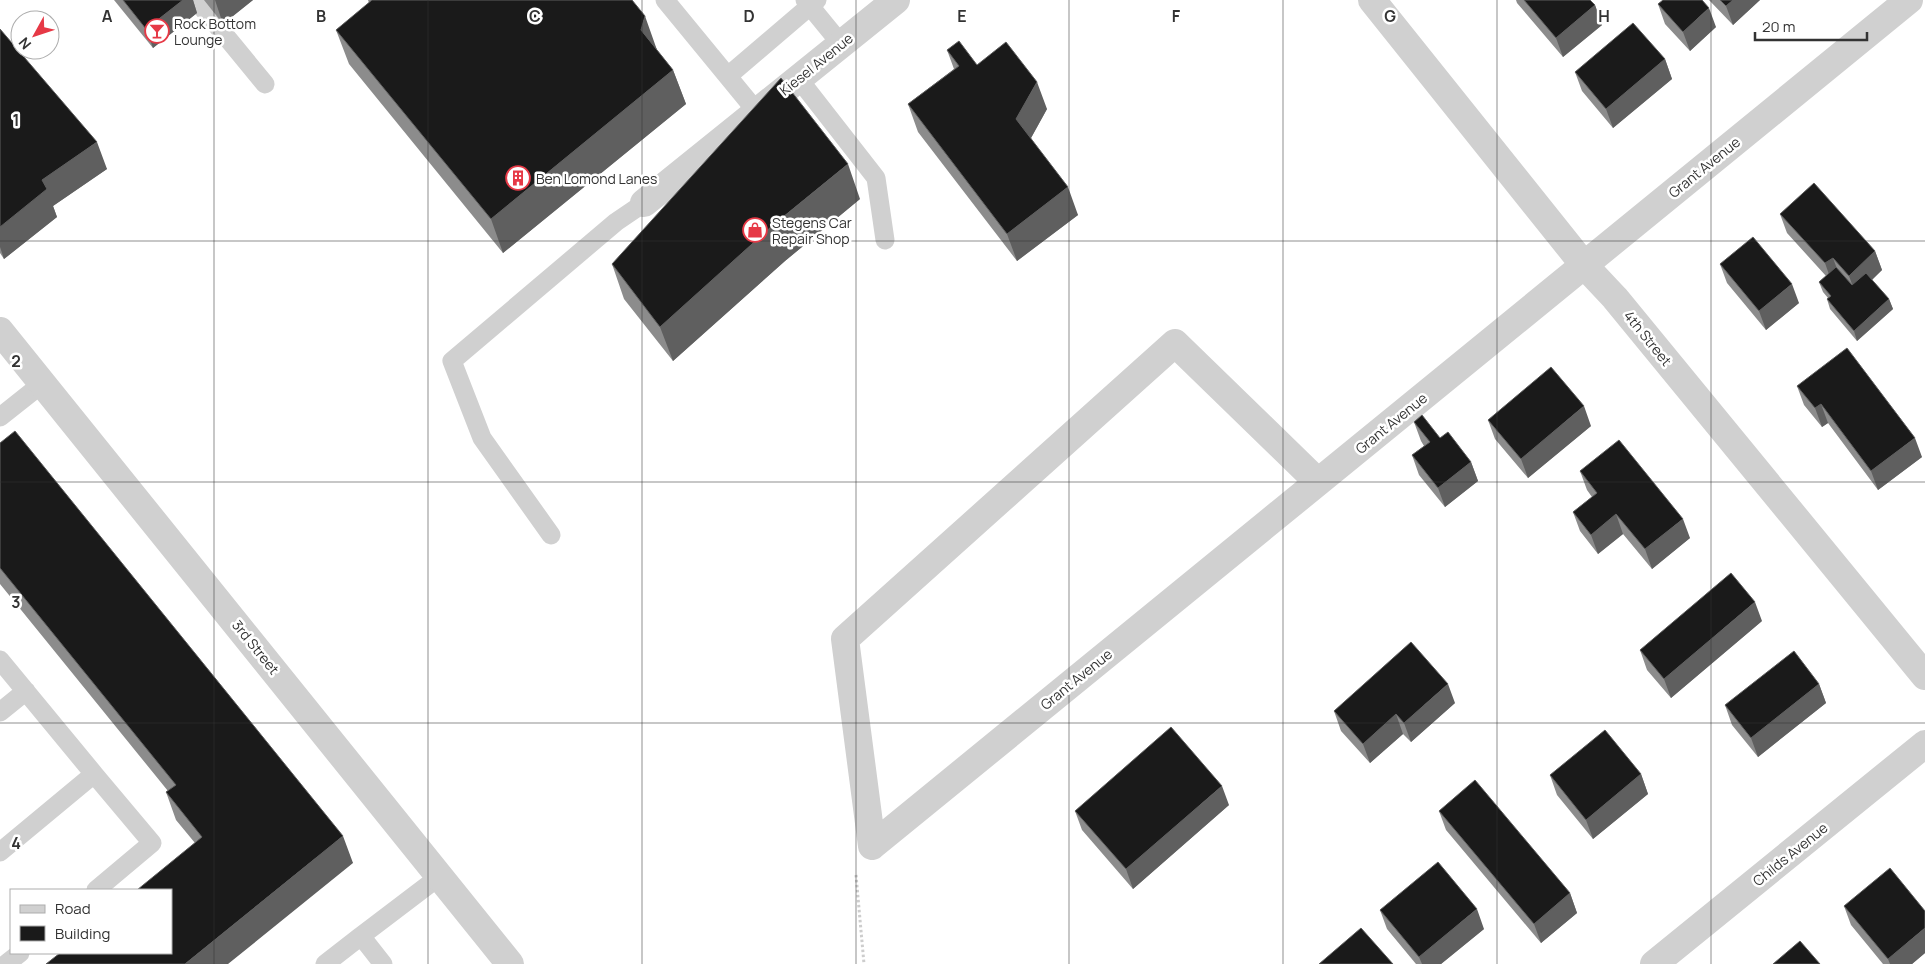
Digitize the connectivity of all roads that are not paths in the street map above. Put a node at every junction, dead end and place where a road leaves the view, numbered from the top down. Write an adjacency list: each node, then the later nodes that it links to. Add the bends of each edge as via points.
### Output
1 (196, 0): 10 (lane)
2 (665, 0): 8 (lane)
3 (896, 0): 7 (street, Kiesel Avenue)
4 (1372, 0): 14 (street, 4th Street)
5 (1909, 0): 14 (street, Grant Avenue)
6 (811, 2): 7 (lane); 8 (lane)
7 (841, 44): 9 (street, Kiesel Avenue)
8 (728, 76): 11 (lane)
9 (798, 78): 11 (street, Kiesel Avenue); 13 (lane, via 876,178)
10 (265, 84)
11 (756, 112): 12 (street, Kiesel Avenue)
12 (644, 204): 19 (lane, via 616,222 452,361 482,438)
13 (885, 240)
14 (1584, 265): 18 (street, Grant Avenue); 21 (street, 4th Street)
15 (0, 331): 16 (street, 3rd Street)
16 (43, 383): 17 (lane); 27 (street, 3rd Street)
17 (0, 417)
18 (1318, 482): 18 (street, Grant Avenue, via 872,846 845,639 1175,343)
19 (551, 535)
20 (0, 660): 22 (lane)
21 (1925, 676)
22 (26, 691): 23 (lane); 25 (lane)
23 (0, 712)
24 (1925, 744): 35 (street, Childs Avenue)
25 (94, 774): 26 (lane); 28 (lane, via 152,843)
26 (0, 852)
27 (440, 876): 29 (lane); 34 (street, 3rd Street)
28 (97, 889)
29 (360, 936): 32 (lane); 33 (lane)
30 (19, 954): 31 (lane)
31 (6, 964)
32 (325, 964)
33 (383, 964)
34 (510, 964)
35 (1654, 964)

